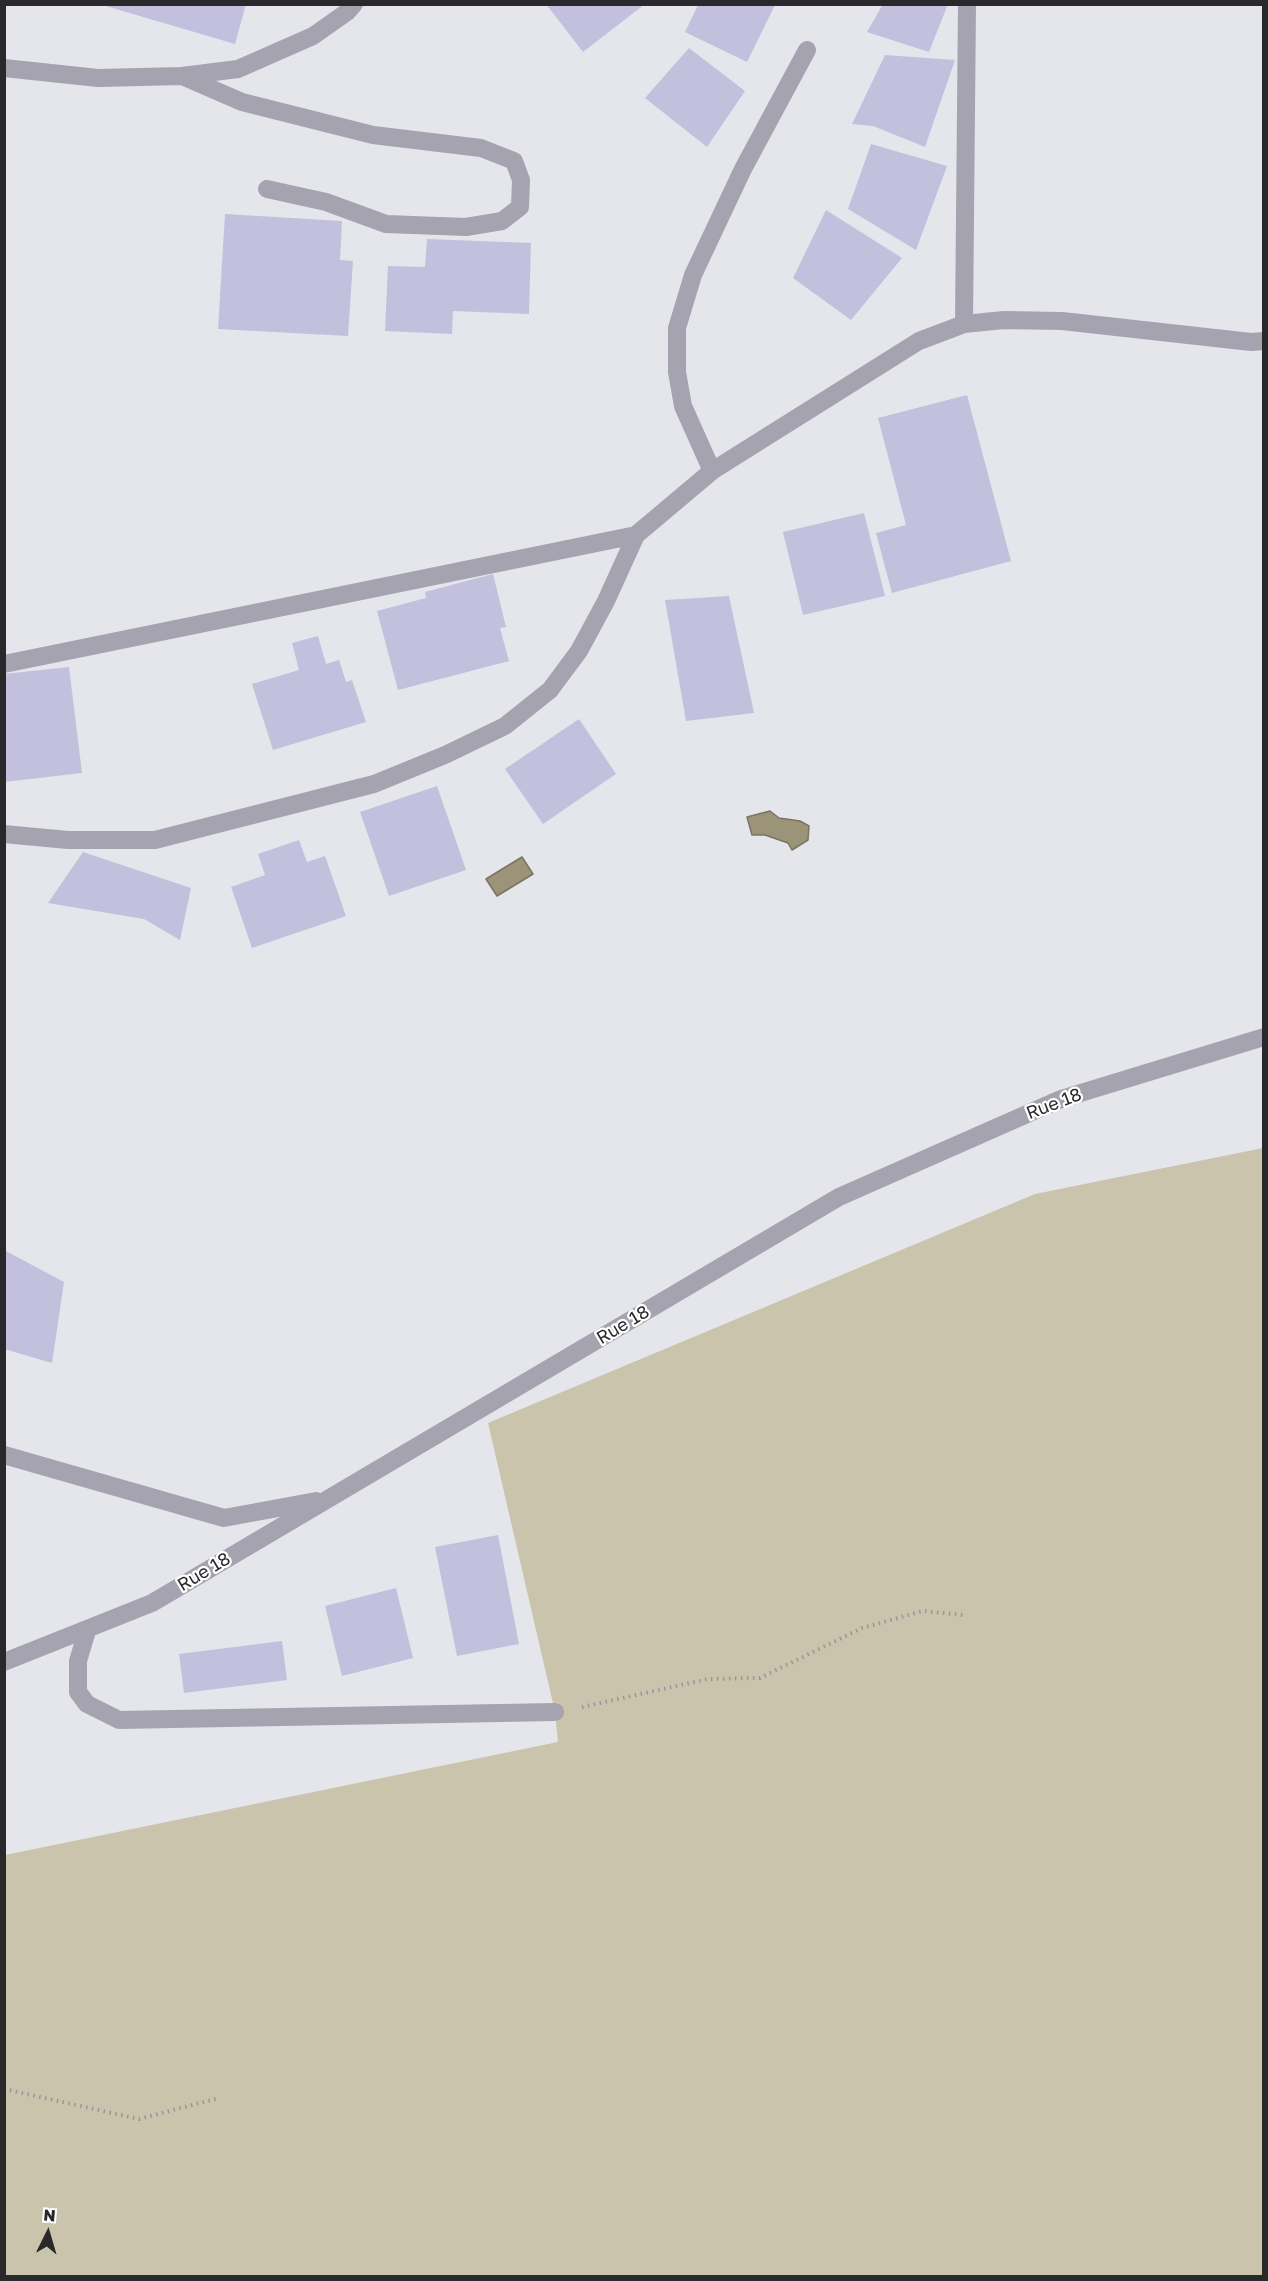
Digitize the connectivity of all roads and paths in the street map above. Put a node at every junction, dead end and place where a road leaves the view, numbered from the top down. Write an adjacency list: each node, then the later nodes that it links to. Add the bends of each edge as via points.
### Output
1 (354, 4): 5 (street, via 313,36 238,69)
2 (967, 4): 7 (street)
3 (807, 50): 9 (street, via 743,169 693,275 677,328 676,372 683,406)
4 (4, 68): 5 (street, via 98,78)
5 (182, 76): 6 (street, via 242,102 373,135 481,148 514,160 521,180 520,207 502,220 466,227 386,224 326,202)
6 (267, 189)
7 (964, 324): 8 (street, via 1062,321); 9 (street, via 919,341)
8 (1263, 341)
9 (712, 471): 10 (street)
10 (636, 535): 11 (street); 12 (street, via 579,651 550,690 505,726 445,755 375,784 154,840 68,840)
11 (4, 664)
12 (4, 834)
13 (1263, 1037): 15 (street, Rue 18, via 1061,1099 839,1197)
14 (4, 1455): 15 (street, via 224,1518)
15 (328, 1499): 17 (street, Rue 18, via 152,1603)
16 (963, 1615): 19 (path, via 923,1611 862,1628 759,1678 708,1679)
17 (87, 1631): 18 (street, Rue 18); 19 (street, via 78,1661 78,1692 87,1704 119,1720)
18 (4, 1662)
19 (555, 1712)
20 (4, 2089): 21 (path, via 139,2119)
21 (219, 2098)

